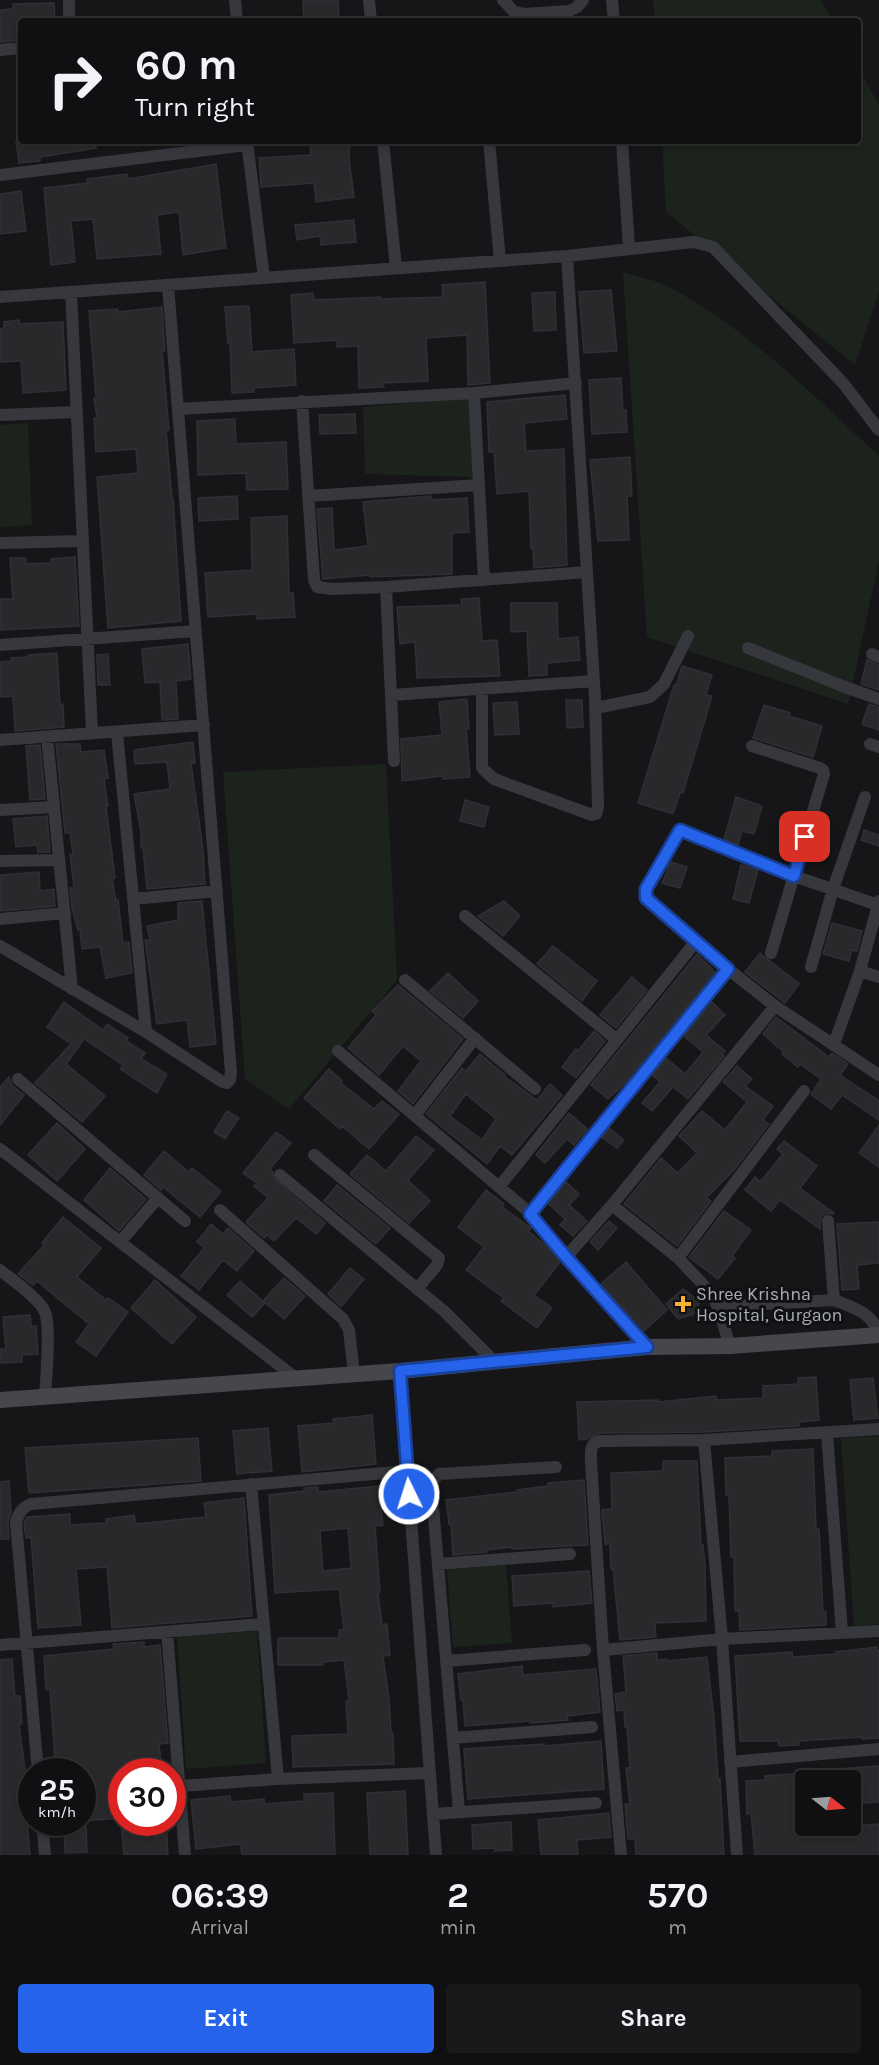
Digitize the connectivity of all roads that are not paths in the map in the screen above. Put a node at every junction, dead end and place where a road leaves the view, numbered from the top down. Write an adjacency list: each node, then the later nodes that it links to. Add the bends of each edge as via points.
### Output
1 (69, 0): 7 (street)
2 (235, 0): 8 (street)
3 (369, 0): 9 (street)
4 (503, 0): 5 (street, via 514,12 524,14 569,11)
5 (583, 0)
6 (612, 0): 10 (street)
7 (69, 18)
8 (237, 18)
9 (371, 18)
10 (614, 18)
11 (18, 48): 12 (street)
12 (0, 50)
13 (239, 144): 18 (street)
14 (247, 144): 23 (street)
15 (383, 144): 22 (street)
16 (489, 144): 21 (street)
17 (622, 144): 19 (street)
18 (0, 175)
19 (629, 248): 20 (street); 33 (street, via 694,242 713,247 843,384)
20 (567, 256): 21 (street); 27 (street)
21 (500, 261): 22 (street)
22 (396, 268): 23 (street)
23 (264, 278): 24 (street)
24 (168, 285): 25 (street); 30 (street)
25 (71, 292): 26 (street); 31 (street)
26 (0, 297)
27 (576, 383): 28 (street); 38 (street)
28 (474, 393): 29 (street); 34 (street)
29 (302, 401): 30 (street); 35 (street)
30 (178, 409): 41 (street)
31 (76, 411): 32 (street); 36 (street)
32 (0, 415)
33 (879, 430)
34 (479, 485): 35 (street); 39 (street)
35 (309, 496): 40 (street, via 317,587)
36 (82, 540): 37 (street); 43 (street)
37 (0, 543)
38 (588, 572): 39 (street); 46 (street)
39 (484, 580): 40 (street)
40 (386, 587): 48 (street)
41 (196, 631): 43 (street); 51 (street)
42 (688, 636): 50 (street, via 664,684 650,697)
43 (87, 639): 44 (street); 53 (street)
44 (0, 645)
45 (748, 648): 49 (street)
46 (594, 681): 47 (street); 50 (street)
47 (482, 689): 48 (street); 50 (street, via 482,768 486,774 592,815 598,807)
48 (392, 695): 57 (street)
49 (879, 699)
50 (596, 708)
51 (204, 725): 52 (street); 65 (street)
52 (117, 732): 53 (street); 66 (street)
53 (92, 734): 54 (street)
54 (47, 737): 55 (street); 59 (street)
55 (0, 740)
56 (752, 746): 63 (street, via 823,770)
57 (394, 761)
58 (865, 797): 64 (street)
59 (54, 807): 60 (street); 61 (street)
60 (0, 810)
61 (59, 860): 62 (street); 68 (street)
62 (0, 861)
63 (794, 876): 64 (street); 71 (street, via 680,830 646,894 650,902); 73 (street)
64 (833, 889): 67 (street); 74 (street)
65 (217, 891): 66 (street); 81 (street, via 230,1080 221,1081)
66 (133, 899): 81 (street)
67 (878, 903): 76 (street)
68 (65, 913): 70 (street); 79 (street)
69 (465, 916): 83 (street)
70 (0, 920)
71 (697, 940): 75 (street); 83 (street)
72 (0, 946): 79 (street)
73 (771, 953)
74 (811, 967)
75 (728, 969): 80 (street); 98 (street)
76 (860, 972): 77 (street); 84 (street)
77 (879, 977)
78 (405, 980): 82 (street)
79 (72, 989): 81 (street)
80 (775, 1006): 84 (street); 96 (street)
81 (146, 1032)
82 (475, 1038): 88 (street); 90 (street)
83 (616, 1039): 94 (street)
84 (834, 1044): 86 (street)
85 (338, 1051): 90 (street)
86 (879, 1075)
87 (18, 1079): 95 (street)
88 (536, 1089)
89 (804, 1091): 103 (street)
90 (415, 1114): 94 (street)
91 (0, 1149): 101 (street)
92 (314, 1155): 105 (street, via 439,1258)
93 (280, 1175): 105 (street)
94 (499, 1187): 98 (street)
95 (158, 1198): 99 (street); 101 (street)
96 (612, 1205): 102 (street); 103 (street)
97 (220, 1210): 113 (street, via 343,1319 350,1330)
98 (530, 1214): 102 (street)
99 (185, 1221)
100 (828, 1221): 106 (street)
101 (120, 1242): 114 (street)
102 (566, 1257): 110 (street)
103 (678, 1258): 107 (street, via 710,1292)
104 (0, 1270): 115 (street, via 45,1311)
105 (417, 1289): 111 (street)
106 (834, 1300): 107 (street); 108 (street, via 870,1318)
107 (718, 1307): 109 (street)
108 (879, 1335): 109 (street)
109 (730, 1346): 110 (street)
110 (647, 1347): 111 (street)
111 (494, 1361): 112 (street)
112 (400, 1371): 113 (street); 121 (street)
113 (354, 1374): 114 (street)
114 (297, 1379): 115 (street)
115 (45, 1397): 116 (street)
116 (0, 1400)
117 (879, 1429): 118 (street)
118 (827, 1433): 119 (street); 128 (street)
119 (704, 1440): 129 (street); 133 (street, via 600,1441 591,1448)
120 (556, 1467): 124 (street, via 439,1474 431,1489)
121 (407, 1471): 122 (street); 141 (street)
122 (251, 1484): 125 (street); 130 (street, via 23,1507 16,1522)
123 (570, 1554): 124 (street)
124 (438, 1564): 134 (street)
125 (263, 1624): 127 (street); 142 (street)
126 (879, 1631): 128 (street)
127 (167, 1632): 130 (street); 139 (street)
128 (842, 1633): 129 (street)
129 (722, 1639): 133 (street); 140 (street)
130 (27, 1643): 131 (street); 138 (street)
131 (0, 1645)
132 (585, 1650): 134 (street)
133 (603, 1650): 152 (street)
134 (446, 1661): 136 (street)
135 (592, 1727): 136 (street)
136 (453, 1738): 145 (street)
137 (879, 1749): 140 (street)
138 (37, 1758)
139 (178, 1758)
140 (730, 1761): 153 (street)
141 (429, 1773): 142 (street); 146 (street)
142 (278, 1779): 143 (street)
143 (186, 1786)
144 (596, 1803): 145 (street)
145 (459, 1811): 146 (street)
146 (433, 1814): 151 (street)
147 (43, 1836): 149 (street)
148 (184, 1836): 150 (street)
149 (45, 1855)
150 (185, 1855)
151 (436, 1855)
152 (621, 1855)
153 (737, 1855)

